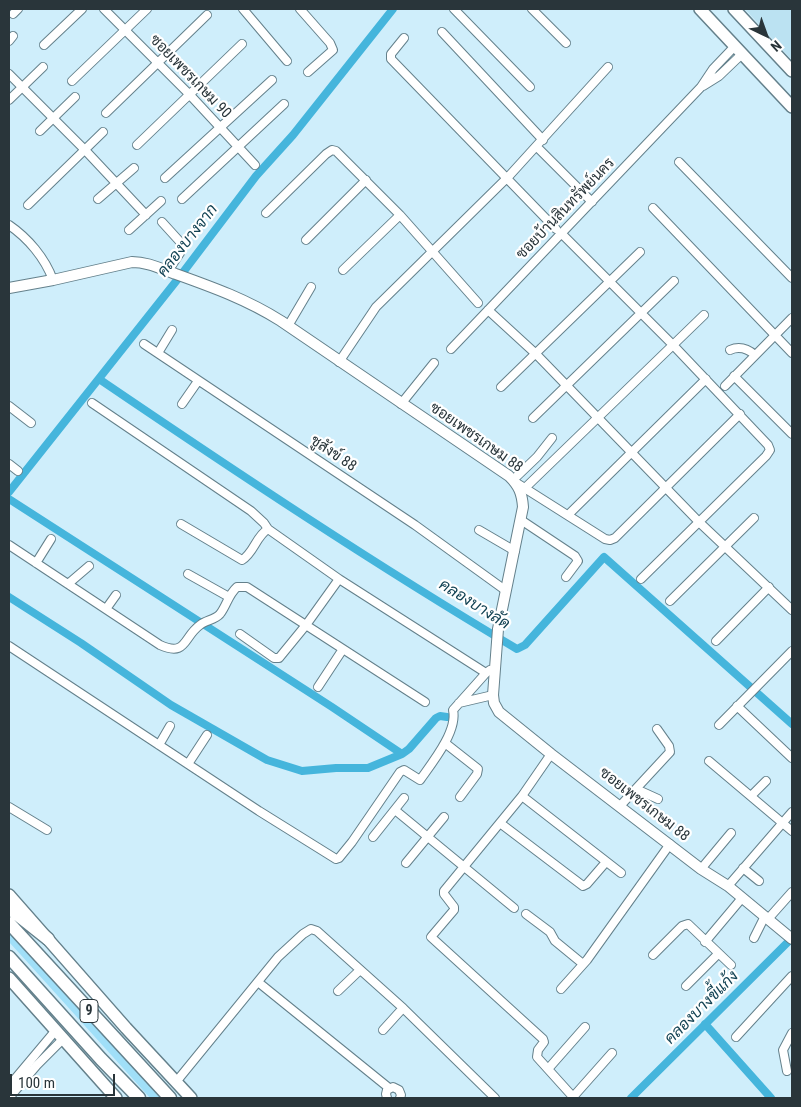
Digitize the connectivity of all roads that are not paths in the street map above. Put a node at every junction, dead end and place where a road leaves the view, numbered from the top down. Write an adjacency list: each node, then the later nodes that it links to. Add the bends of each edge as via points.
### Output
1 (82, 9): 16 (street)
2 (104, 9): 11 (street, ซอยเพชรเกษม 90)
3 (147, 9): 11 (street)
4 (243, 9): 18 (street)
5 (300, 9): 23 (street, via 330,43 332,50)
6 (454, 9): 28 (street)
7 (532, 9): 14 (street)
8 (700, 9): 17 (main road)
9 (734, 9): 22 (main road)
10 (207, 15): 19 (street)
11 (125, 30): 19 (street, ซอยเพชรเกษม 90); 26 (street)
12 (442, 32): 39 (street)
13 (404, 38): 47 (street, via 391,54 392,59)
14 (566, 43)
15 (242, 44): 29 (street)
16 (44, 45)
17 (739, 50): 33 (main road); 53 (street, ซอยบ้านสินทรัพย์นคร)
18 (288, 61)
19 (158, 63): 29 (street, ซอยเพชรเกษม 90); 34 (street)
20 (608, 66): 39 (street)
21 (43, 67): 27 (street)
22 (792, 71)
23 (308, 72)
24 (9, 74): 27 (street)
25 (272, 80): 36 (street)
26 (72, 81)
27 (22, 87): 31 (street); 35 (street)
28 (530, 87)
29 (190, 95): 36 (street, ซอยเพชรเกษม 90); 40 (street)
30 (76, 97): 35 (street)
31 (9, 100)
32 (284, 104): 41 (street)
33 (792, 107)
34 (106, 113)
35 (53, 118): 37 (street); 42 (street)
36 (220, 127): 41 (street, ซอยเพชรเกษม 90); 46 (street)
37 (40, 131)
38 (103, 132): 42 (street)
39 (540, 143): 47 (street); 53 (street)
40 (137, 144)
41 (238, 147): 44 (street, ซอยเพชรเกษม 90); 50 (street)
42 (85, 150): 49 (street); 54 (street)
43 (678, 162): 68 (street)
44 (255, 164)
45 (134, 168): 49 (street)
46 (165, 178)
47 (507, 179): 62 (street); 64 (street)
48 (366, 180): 56 (street, via 332,150); 58 (street); 63 (street)
49 (116, 183): 51 (street); 57 (street)
50 (182, 199)
51 (98, 200)
52 (161, 201): 57 (street)
53 (592, 202): 62 (street, ซอยบ้านสินทรัพย์นคร)
54 (28, 205)
55 (653, 208): 81 (street)
56 (266, 213)
57 (146, 215): 61 (street)
58 (400, 215): 64 (street); 66 (street)
59 (162, 222): 67 (street, via 182,244)
60 (9, 225): 69 (street, via 27,239 47,265)
61 (129, 230)
62 (559, 231): 70 (street); 75 (street, ซอยบ้านสินทรัพย์นคร)
63 (306, 240)
64 (432, 251): 74 (street); 90 (street, via 376,307)
65 (640, 252): 70 (street)
66 (343, 270)
67 (171, 272): 69 (street, ซอยเพชรเกษม 88, via 132,262); 79 (street, ซอยเพชรเกษม 88, via 247,301)
68 (792, 278)
69 (53, 280): 73 (street, ซอยเพชรเกษม 88)
70 (610, 281): 76 (street); 88 (street)
71 (674, 281): 76 (street)
72 (311, 287): 79 (street)
73 (9, 288)
74 (478, 303)
75 (488, 310): 84 (street, ซอยบ้านสินทรัพย์นคร); 88 (street)
76 (642, 313): 83 (street); 95 (street)
77 (704, 315): 83 (street)
78 (792, 318): 81 (street)
79 (288, 326): 90 (street, ซอยเพชรเกษม 88)
80 (172, 330): 86 (street)
81 (775, 335): 87 (street); 89 (street)
82 (144, 344): 86 (street, ชูสังข์ 88)
83 (673, 345): 93 (street); 104 (street)
84 (450, 349)
85 (730, 350): 89 (street, via 745,349)
86 (158, 353): 94 (street, ชูสังข์ 88)
87 (792, 353)
88 (536, 354): 95 (street); 97 (street)
89 (754, 355): 92 (street)
90 (339, 362): 100 (street, ซอยเพชรเกษม 88)
91 (434, 363): 100 (street)
92 (734, 376): 96 (street); 106 (street)
93 (706, 379): 102 (street); 108 (street)
94 (198, 381): 99 (street); 133 (street, ชูสังข์ 88)
95 (567, 385): 103 (street); 104 (street)
96 (725, 386)
97 (501, 387)
98 (92, 403): 119 (street, via 251,511)
99 (182, 404)
100 (401, 404): 111 (street, ซอยเพชรเกษม 88)
101 (9, 406): 105 (street)
102 (740, 414): 112 (street); 117 (street, via 770,450)
103 (532, 418)
104 (598, 418): 108 (street); 113 (street)
105 (31, 423)
106 (792, 434)
107 (552, 438): 111 (street)
108 (632, 452): 112 (street); 114 (street)
109 (9, 464): 110 (street)
110 (18, 471)
111 (514, 481): 113 (street); 116 (street, ซอยเพชรเกษม 88, via 522,497)
112 (666, 486): 114 (street, via 610,540 605,540); 117 (street)
113 (525, 488): 114 (street)
114 (568, 515)
115 (754, 518): 123 (street)
116 (521, 520): 124 (street, ซอยเพชรเกษม 88); 128 (street, via 576,556 578,561)
117 (699, 522): 123 (street); 130 (street)
118 (181, 524): 119 (street, via 242,560)
119 (268, 529): 129 (street)
120 (479, 530): 124 (street)
121 (51, 539): 125 (street)
122 (9, 546): 125 (street)
123 (725, 547): 132 (street); 136 (street)
124 (515, 550): 133 (street, ซอยเพชรเกษม 88)
125 (36, 563): 131 (street)
126 (89, 566): 131 (street)
127 (188, 574): 135 (street)
128 (566, 577)
129 (339, 579): 139 (street); 145 (street)
130 (641, 579)
131 (68, 584): 137 (street)
132 (769, 587): 138 (street); 141 (street)
133 (505, 590): 145 (street, ซอยเพชรเกษม 88)
134 (116, 595): 137 (street)
135 (228, 597): 137 (street, via 219,615 202,624 180,648 170,650); 139 (street, via 237,587 247,587)
136 (670, 601)
137 (106, 609)
138 (792, 610)
139 (306, 625): 140 (street, via 277,659); 143 (street)
140 (240, 634)
141 (716, 641)
142 (9, 646): 156 (street)
143 (343, 649): 146 (street); 148 (street)
144 (792, 651): 150 (street)
145 (490, 670): 147 (street, ซอยเพชรเกษม 88); 149 (street)
146 (318, 687)
147 (493, 695): 149 (street); 157 (street, ซอยเพชรเกษม 88, via 499,712)
148 (425, 702)
149 (459, 703): 155 (street, via 453,710)
150 (737, 706): 151 (street); 158 (street)
151 (719, 724)
152 (170, 726): 156 (street)
153 (657, 729): 162 (street, via 670,752)
154 (207, 735): 160 (street)
155 (445, 743): 160 (street, via 420,780 404,770 400,772 352,842 336,859); 165 (street, via 478,769)
156 (159, 745): 160 (street)
157 (551, 754): 163 (street); 168 (street, ซอยเพชรเกษม 88)
158 (792, 758)
159 (709, 761): 164 (street)
160 (188, 764)
161 (766, 781): 164 (street)
162 (636, 788): 167 (street); 168 (street)
163 (522, 796): 173 (street); 181 (street)
164 (751, 796): 174 (street)
165 (460, 797)
166 (404, 798): 170 (street)
167 (658, 799)
168 (620, 806): 180 (street, ซอยเพชรเกษม 88)
169 (9, 807): 175 (street)
170 (394, 810): 178 (street); 179 (street)
171 (792, 812): 174 (street)
172 (444, 816): 179 (street)
173 (500, 823): 181 (street, via 579,885 588,884); 183 (street)
174 (782, 823): 176 (street); 184 (street)
175 (47, 830)
176 (792, 831)
177 (731, 833): 185 (street)
178 (373, 837)
179 (428, 837): 182 (street); 183 (street)
180 (670, 844): 185 (street, ซอยเพชรเกษม 88); 204 (street)
181 (606, 862): 186 (street)
182 (406, 863)
183 (465, 867): 193 (street); 221 (street, via 444,890 454,910 431,937 543,1039 537,1057)
184 (743, 868): 187 (street); 188 (street)
185 (701, 869): 188 (street, ซอยเพชรเกษม 88)
186 (621, 873)
187 (759, 881)
188 (728, 886): 191 (street, ซอยเพชรเกษม 88)
189 (792, 892): 195 (street)
190 (9, 895): 199 (main road)
191 (742, 898): 195 (street, ซอยเพชรเกษม 88); 200 (street)
192 (9, 908): 199 (highway)
193 (514, 908)
194 (526, 914): 204 (street)
195 (766, 918): 197 (street, ซอยเพชรเกษม 88); 198 (street)
196 (9, 923): 231 (highway, 9)
197 (789, 937)
198 (754, 938)
199 (48, 939): 223 (main road)
200 (705, 942): 201 (street); 202 (street, via 691,926 685,925)
201 (718, 954): 205 (street); 210 (street)
202 (653, 955)
203 (9, 957): 220 (highway, 9)
204 (583, 964): 211 (street)
205 (731, 965)
206 (360, 970): 209 (street, via 311,929 288,947); 212 (street); 213 (street)
207 (792, 976): 218 (street)
208 (9, 978): 217 (main road)
209 (258, 982): 223 (street); 225 (street)
210 (686, 986)
211 (562, 989)
212 (338, 991)
213 (403, 1008): 215 (street); 235 (street)
214 (585, 1027): 221 (street)
215 (382, 1030)
216 (792, 1033): 222 (street, via 783,1050)
217 (60, 1034): 224 (street); 227 (street); 228 (main road)
218 (736, 1037)
219 (612, 1053): 226 (street)
220 (101, 1059): 229 (highway); 230 (highway, 9)
221 (548, 1069): 226 (street)
222 (788, 1071)
223 (176, 1082): 232 (main road)
224 (9, 1086)
225 (389, 1088): 233 (street); 234 (street, via 398,1088)
226 (573, 1097)
227 (9, 1098)
228 (116, 1098)
229 (127, 1098)
230 (139, 1098)
231 (170, 1098)
232 (191, 1098)
233 (387, 1098)
234 (400, 1098)
235 (495, 1098)

